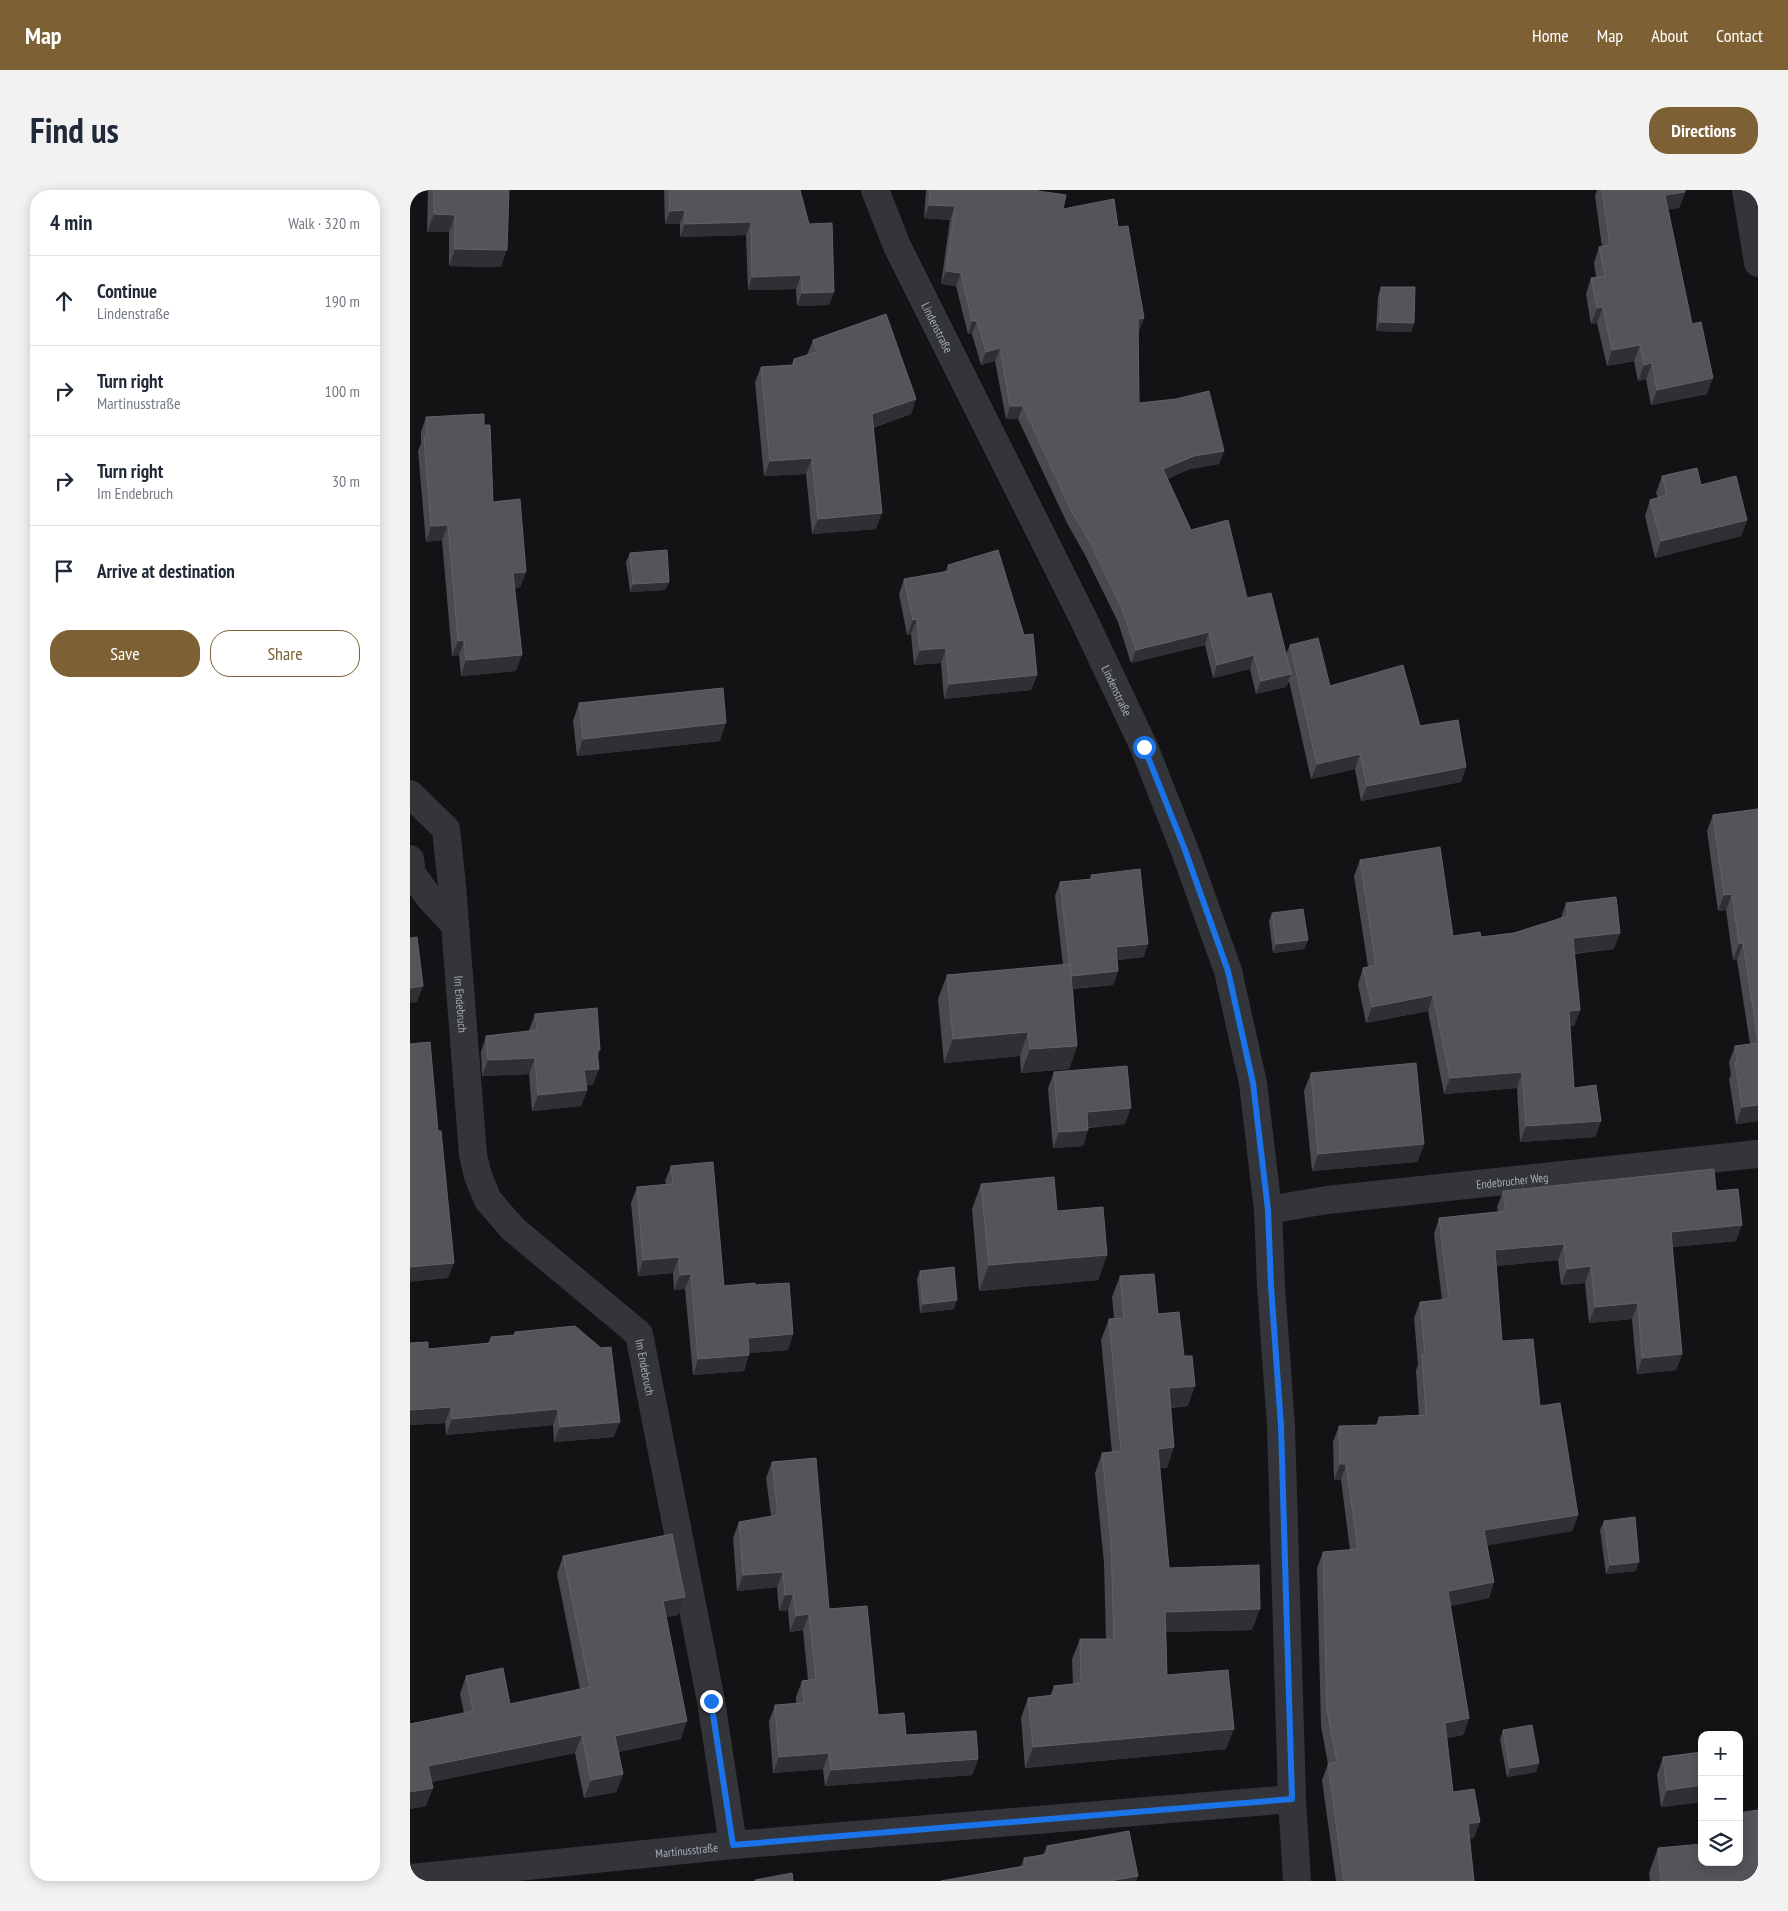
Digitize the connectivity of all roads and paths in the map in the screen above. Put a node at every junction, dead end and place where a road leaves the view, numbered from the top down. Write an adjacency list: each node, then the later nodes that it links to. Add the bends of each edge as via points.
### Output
1 (874, 190): 8 (street, Lindenstraße, via 897,246 1144,747 1185,850 1228,971 1253,1083)
2 (1746, 190): 3 (street)
3 (1758, 263)
4 (410, 794): 6 (street, Im Endebruch, via 446,829)
5 (410, 859): 6 (street, via 412,874)
6 (455, 925): 10 (street, Im Endebruch, via 473,1155 488,1200 513,1230 639,1334 711,1701)
7 (1758, 1154): 8 (street, Endebrucher Weg, via 1327,1200)
8 (1268, 1210): 9 (street, Lindenstraße, via 1281,1426)
9 (1292, 1799): 10 (street, Martinusstraße); 12 (street, Lindenstraße)
10 (733, 1845): 11 (street, Martinusstraße)
11 (410, 1878)
12 (1297, 1881)

